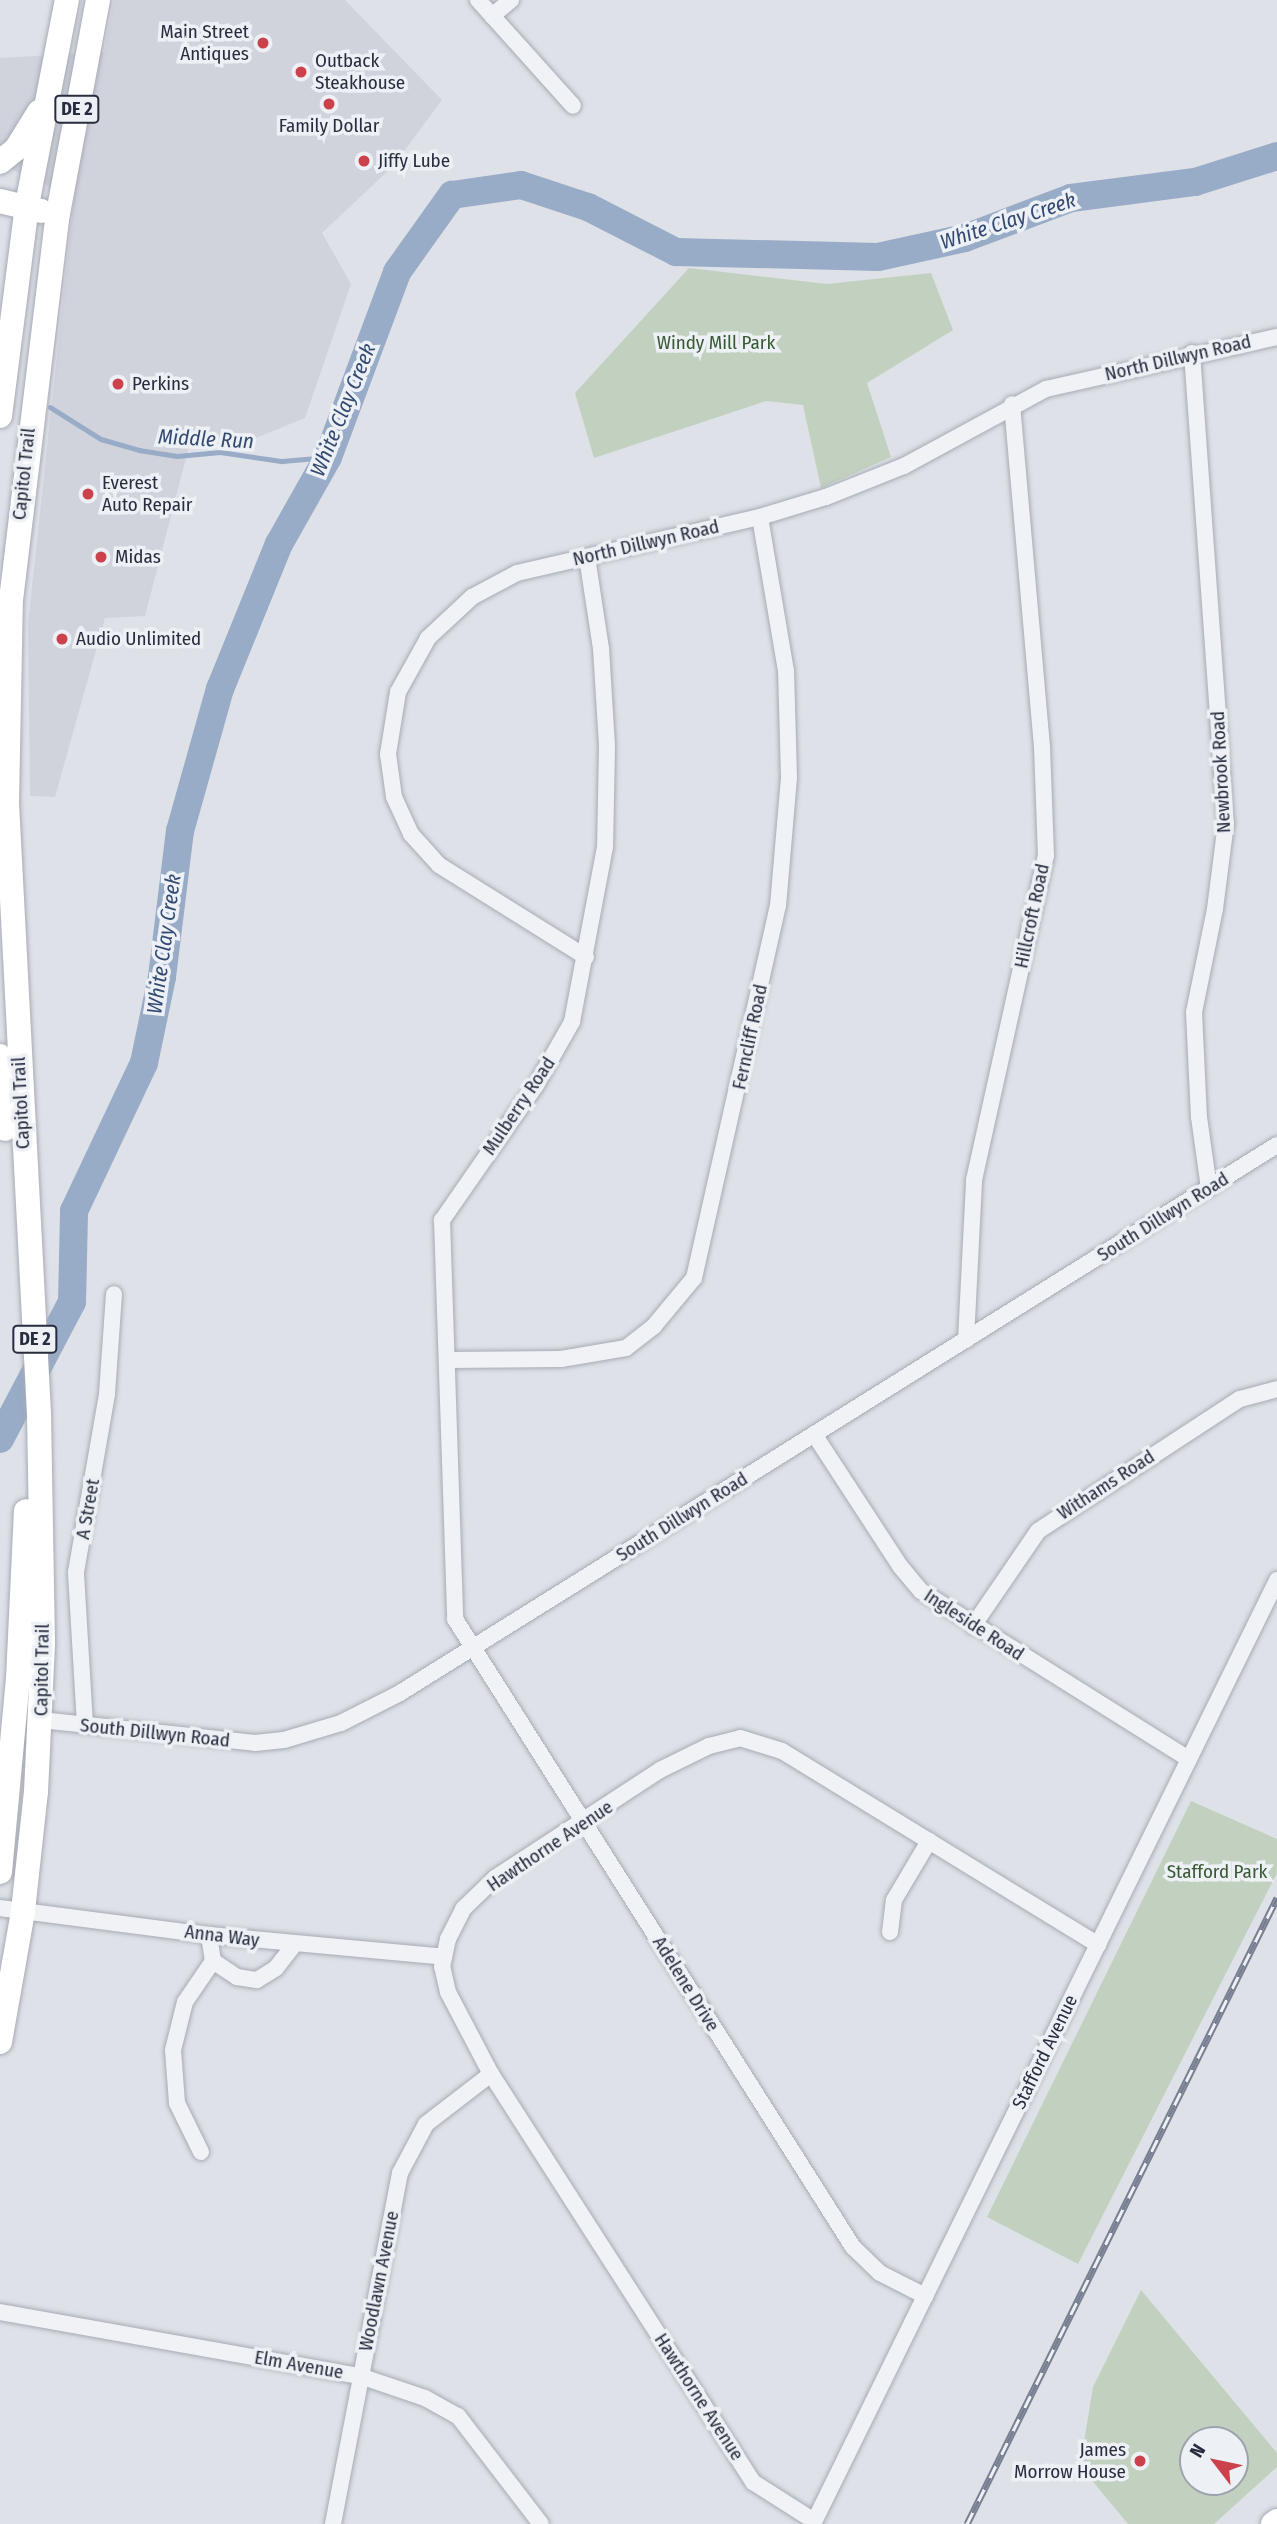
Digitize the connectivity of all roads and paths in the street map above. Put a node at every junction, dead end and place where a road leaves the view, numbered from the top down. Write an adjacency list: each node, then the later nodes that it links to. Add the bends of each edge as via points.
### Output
1 (67, 0): 6 (main road, Capitol Trail / DE 2)
2 (98, 0): 11 (main road, Capitol Trail / DE 2)
3 (478, 0): 5 (street)
4 (511, 0): 5 (street)
5 (492, 16): 7 (street)
6 (47, 100): 8 (main road, via 16,149); 10 (main road, Capitol Trail / DE 2)
7 (573, 106)
8 (0, 162)
9 (0, 201): 10 (main road)
10 (27, 205): 11 (main road); 12 (main road, Capitol Trail / DE 2)
11 (57, 219): 12 (main road); 25 (main road, Capitol Trail / DE 2, via 11,600 7,803)
12 (11, 230): 14 (main road, Capitol Trail / DE 2)
13 (0, 283): 14 (main road)
14 (13, 312): 18 (main road, Capitol Trail / DE 2)
15 (1277, 337): 16 (street, North Dillwyn Road)
16 (1192, 353): 17 (street, North Dillwyn Road, via 1046,389); 26 (street, Newbrook Road, via 1226,823 1215,909 1194,1012 1199,1117)
17 (1012, 404): 19 (street, North Dillwyn Road, via 904,466); 28 (street, Hillcroft Road, via 1042,747 1046,856 974,1180 966,1258)
18 (0, 416)
19 (760, 517): 20 (street, North Dillwyn Road); 29 (street, Ferncliff Road, via 786,671 789,777 778,906 694,1279 654,1326 626,1348 561,1359)
20 (587, 556): 21 (street, Mulberry Road, via 601,648 607,746 605,847); 21 (street, North Dillwyn Road, via 517,573 472,597 428,638 398,692 388,754 394,797 411,834 439,865)
21 (586, 957): 29 (street, Mulberry Road, via 572,1022 536,1085 442,1220)
22 (0, 1056): 23 (main road, Capitol Trail / DE 2)
23 (1, 1094): 25 (main road, Capitol Trail / DE 2)
24 (1277, 1145): 26 (street, South Dillwyn Road)
25 (15, 1147): 32 (main road, Capitol Trail / DE 2)
26 (1209, 1188): 28 (street, South Dillwyn Road)
27 (114, 1294): 37 (street, A Street, via 107,1394 76,1572)
28 (966, 1340): 31 (street, South Dillwyn Road)
29 (448, 1360): 35 (street, Mulberry Road, via 456,1619)
30 (1277, 1389): 34 (street, Withams Road, via 1240,1399 1038,1531)
31 (814, 1434): 34 (street, Ingleside Road, via 911,1581); 35 (street, South Dillwyn Road)
32 (35, 1533): 36 (main road, Capitol Trail / DE 2); 41 (main road, Capitol Trail / DE 2)
33 (1277, 1580): 38 (street, Stafford Avenue)
34 (973, 1626): 38 (street, Ingleside Road)
35 (472, 1648): 37 (street, South Dillwyn Road, via 367,1711 284,1740 226,1741); 39 (street, Adelene Drive)
36 (41, 1720): 37 (street, South Dillwyn Road); 42 (main road, Capitol Trail / DE 2)
37 (85, 1725)
38 (1189, 1759): 46 (street, Stafford Avenue)
39 (584, 1824): 40 (street, Hawthorne Avenue, via 660,1770 709,1746 740,1738 782,1751); 47 (street, Hawthorne Avenue, via 495,1878 463,1909); 52 (street, Adelene Drive, via 853,2247 880,2273)
40 (929, 1841): 43 (street, via 894,1899); 46 (street, Hawthorne Avenue)
41 (0, 1872)
42 (11, 1909): 44 (street, Anna Way); 49 (main road, Capitol Trail / DE 2)
43 (890, 1932)
44 (209, 1935): 45 (street, Anna Way); 48 (street)
45 (295, 1944): 47 (street, Anna Way); 48 (street, via 276,1968 257,1980 237,1977)
46 (1098, 1945): 52 (street, Stafford Avenue)
47 (444, 1957): 50 (street, Hawthorne Avenue, via 448,1992)
48 (213, 1961): 51 (street, via 185,2002 173,2050 177,2103)
49 (0, 2042)
50 (491, 2074): 54 (street, Woodlawn Avenue, via 426,2124 400,2173); 55 (street, Hawthorne Avenue, via 753,2482)
51 (201, 2152)
52 (925, 2296): 55 (street, Stafford Avenue)
53 (0, 2312): 54 (street, Elm Avenue)
54 (360, 2376): 56 (street, Woodlawn Avenue); 57 (street, Elm Avenue, via 425,2398 458,2416)
55 (813, 2523)
56 (333, 2524)
57 (541, 2524)

